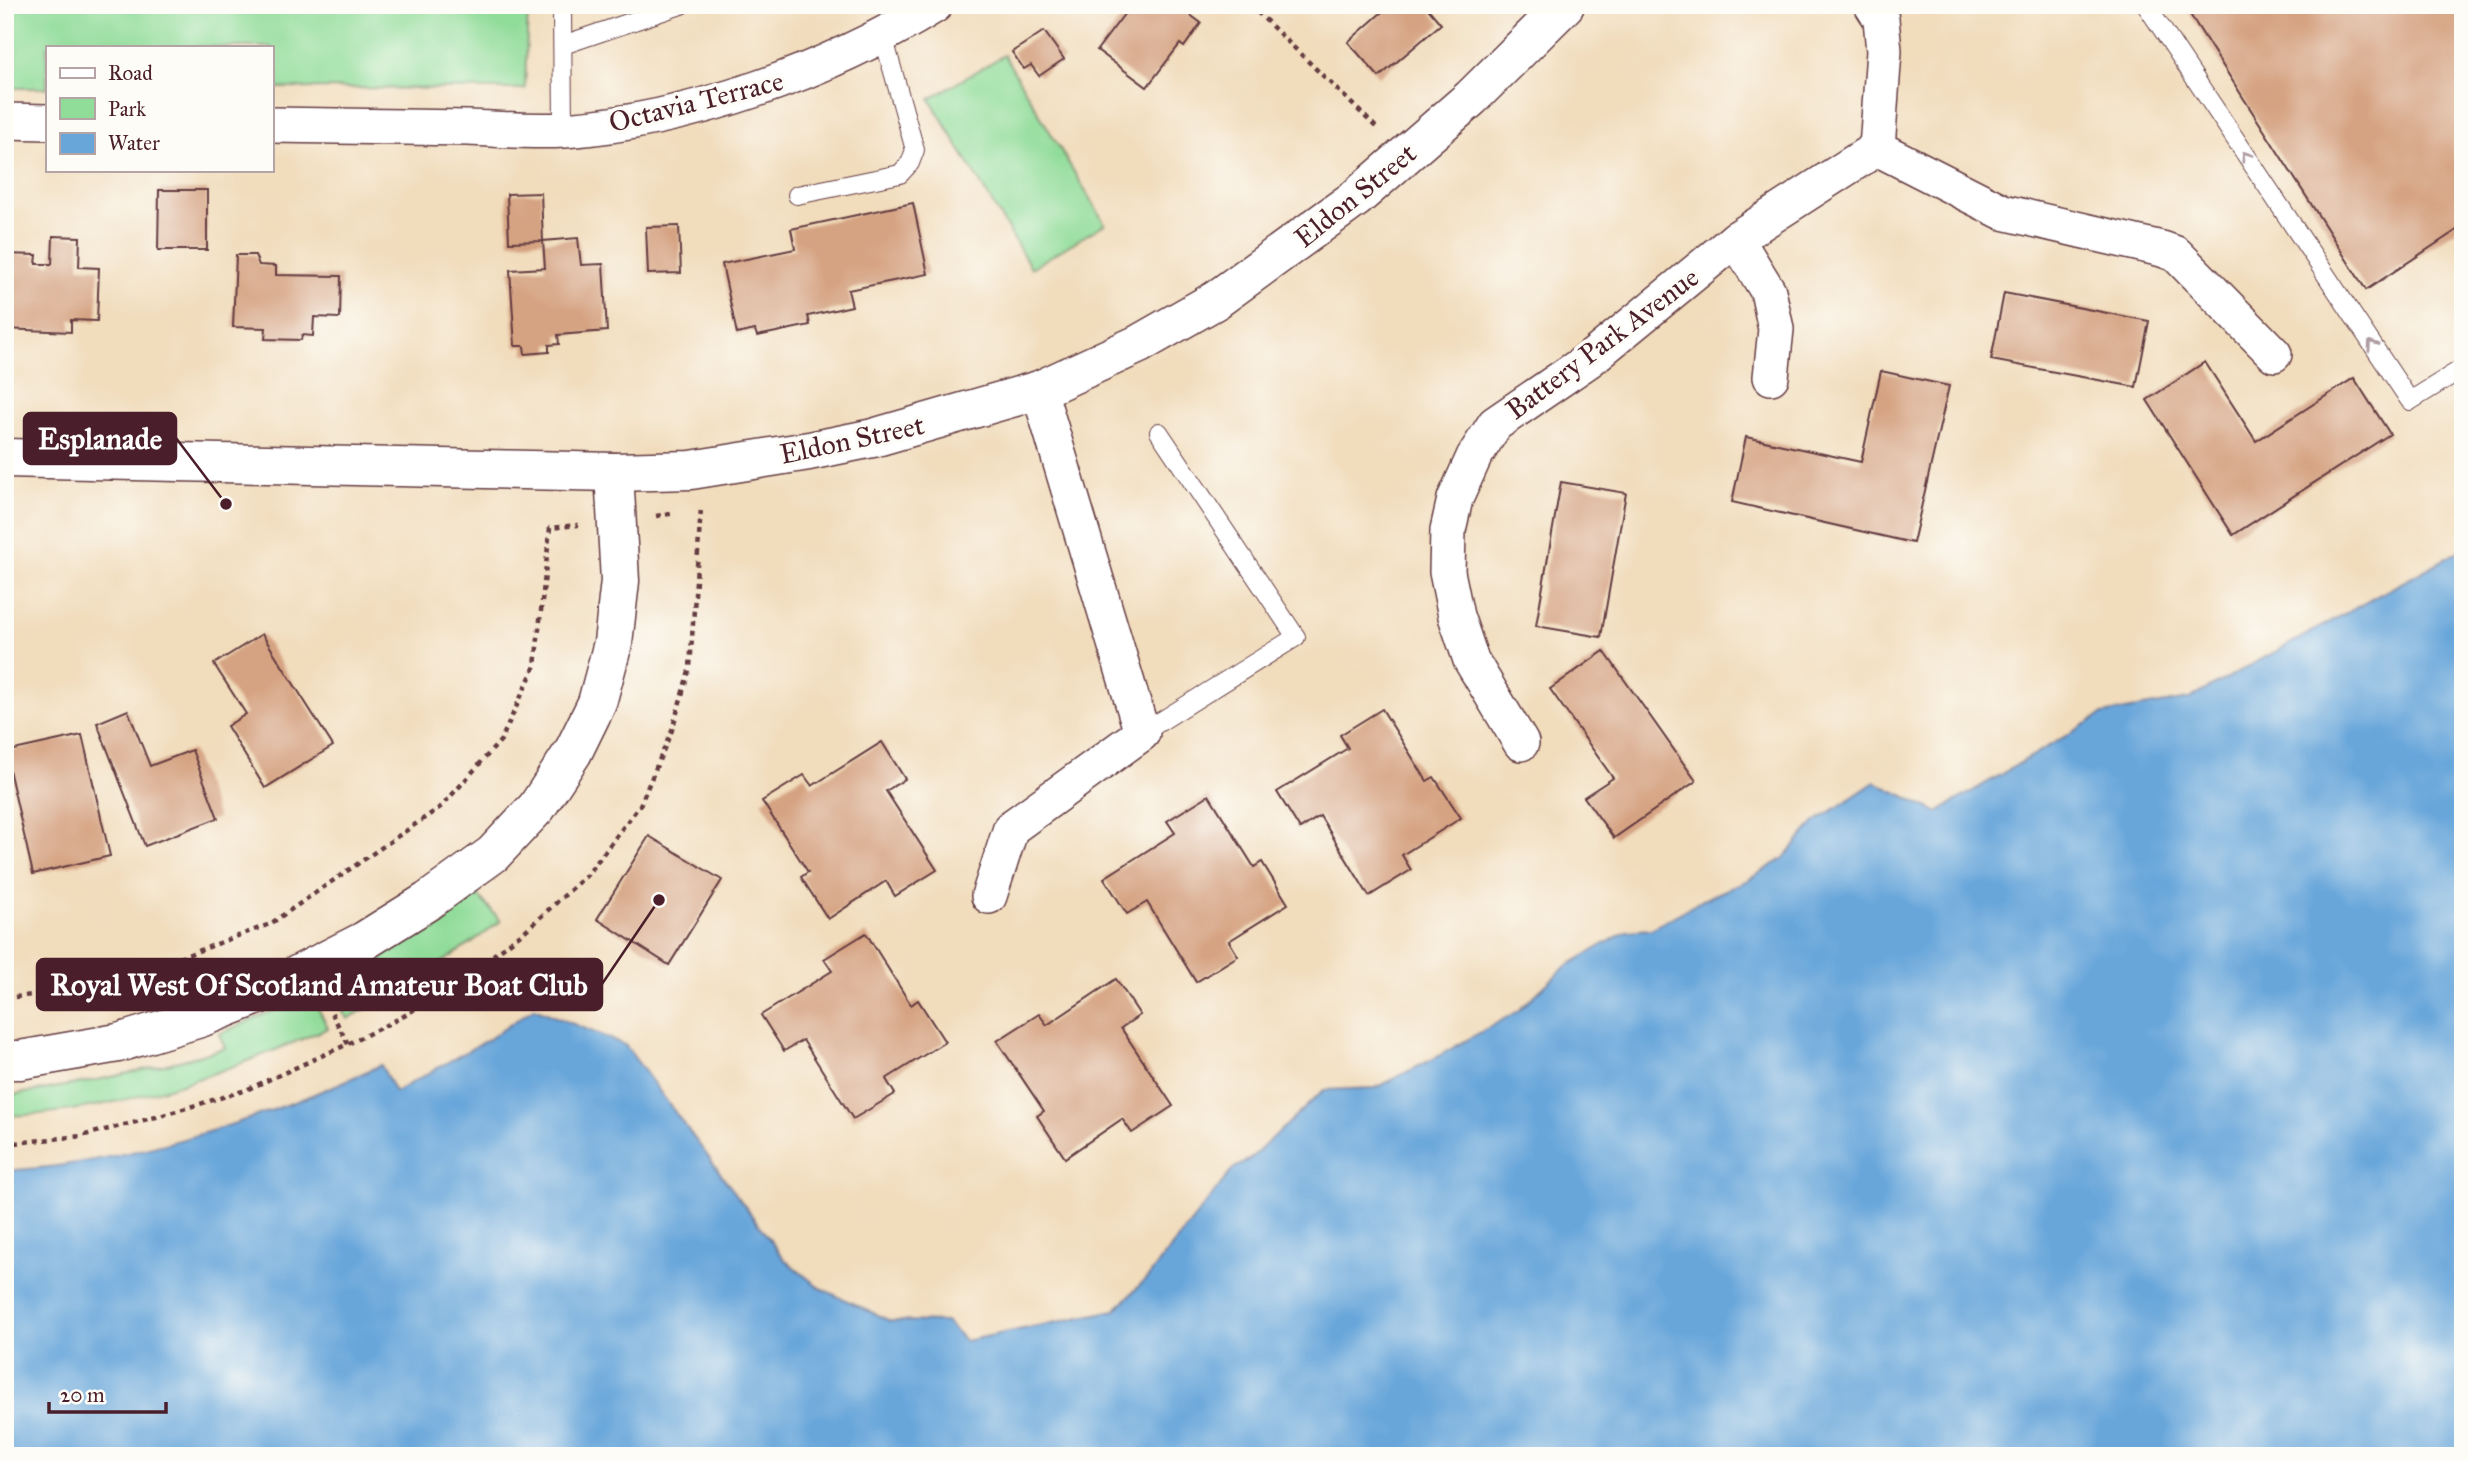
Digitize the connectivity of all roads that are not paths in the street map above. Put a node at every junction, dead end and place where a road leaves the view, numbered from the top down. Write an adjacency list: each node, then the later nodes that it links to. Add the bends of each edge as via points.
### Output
1 (562, 5): 8 (lane)
2 (681, 5): 8 (lane)
3 (935, 5): 7 (street, Octavia Terrace)
4 (1564, 5): 19 (main road, Eldon Street, via 1406,156 1290,248 1216,300 1139,344)
5 (1872, 5): 13 (street, via 1881,19 1884,51)
6 (2146, 5): 17 (lane, one-way to 6, via 2410,401)
7 (883, 36): 12 (street, Octavia Terrace, via 805,73 717,100 632,122); 14 (lane, via 915,150 910,163 900,174)
8 (563, 45): 12 (lane)
9 (5, 121): 10 (street)
10 (46, 122)
11 (273, 125): 12 (street, Octavia Terrace)
12 (563, 130)
13 (1877, 148): 15 (street, Battery Park Avenue); 16 (street, via 2003,212 2176,254)
14 (797, 195)
15 (1736, 239): 18 (street, via 1768,291 1776,329); 24 (street, Battery Park Avenue, via 1590,359 1495,424 1455,499 1448,530 1447,572 1456,617 1471,660)
16 (2274, 354)
17 (2463, 368)
18 (1771, 377)
19 (1039, 390): 22 (main road, Eldon Street, via 873,438 808,451 691,470); 23 (street)
20 (1159, 432): 23 (lane, via 1296,636)
21 (5, 458): 22 (main road, Eldon Street)
22 (614, 472): 26 (main road, via 620,580 613,643 597,704 537,807 492,854 364,941 200,1018 118,1043)
23 (1142, 733): 25 (street, via 1011,828)
24 (1521, 743)
25 (989, 896)
26 (5, 1060)

